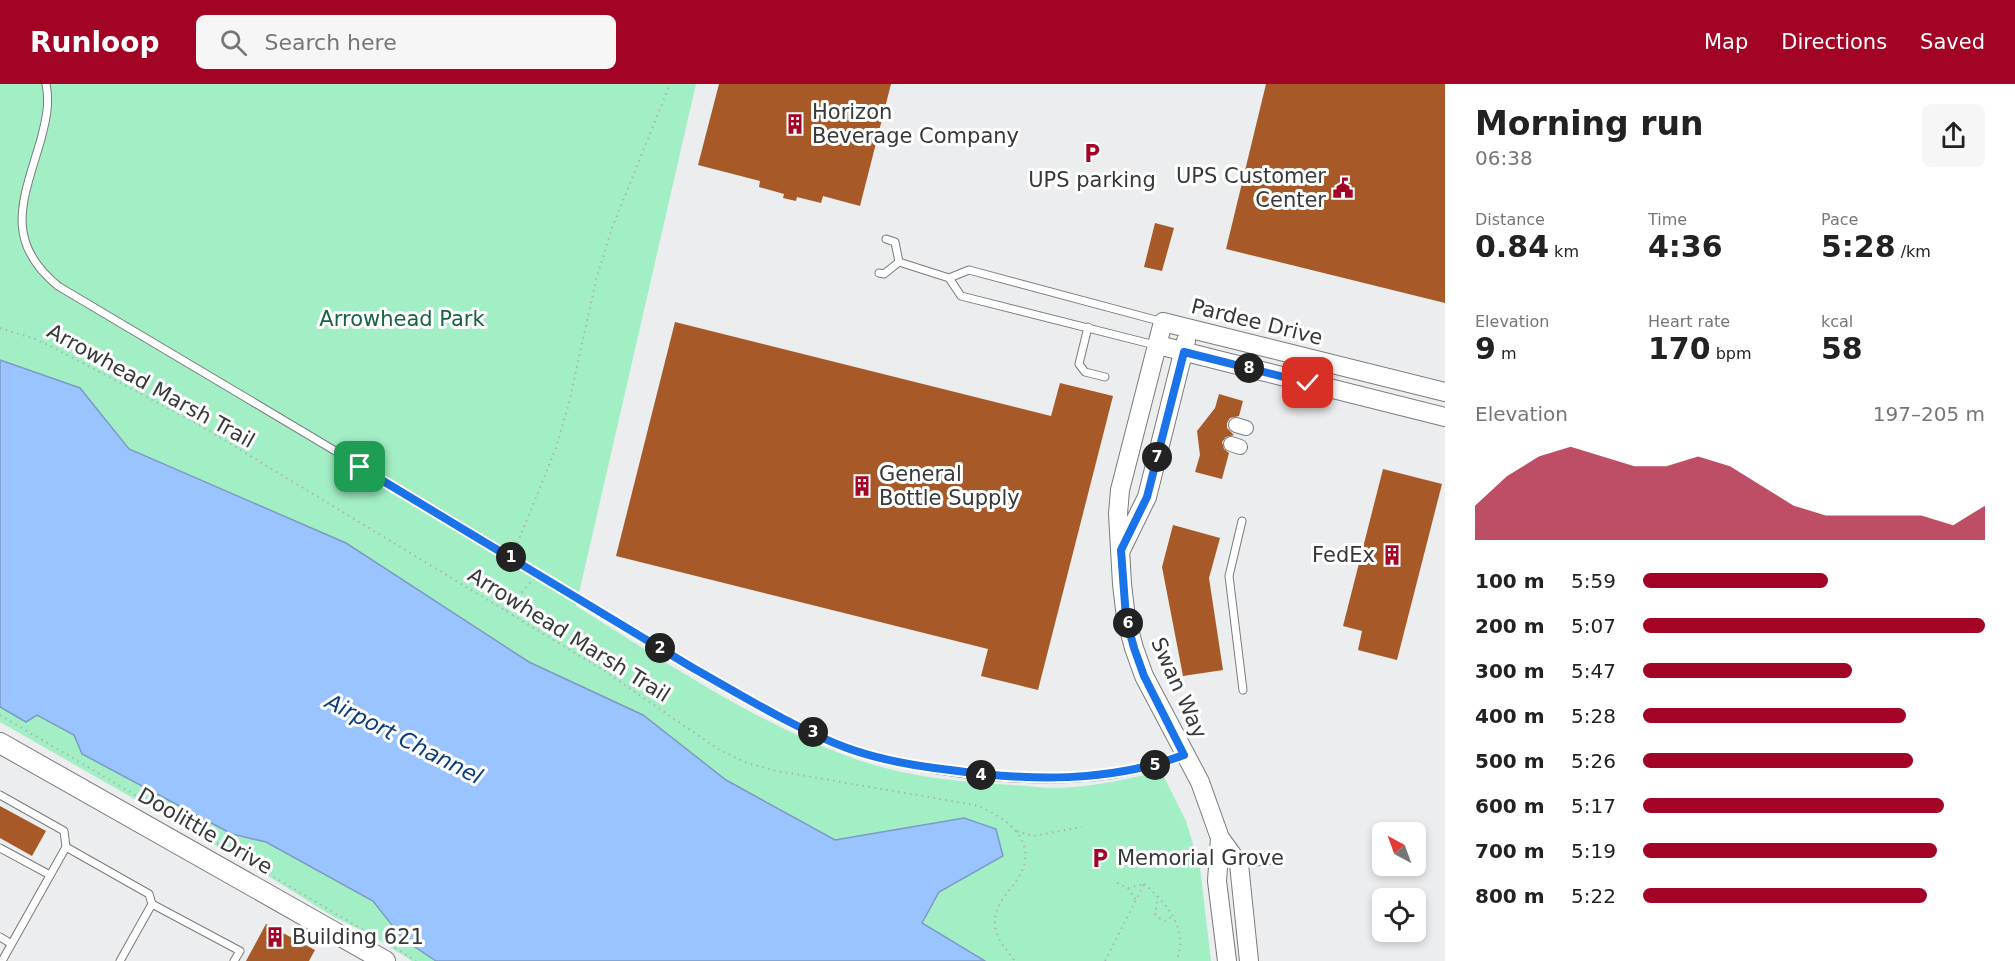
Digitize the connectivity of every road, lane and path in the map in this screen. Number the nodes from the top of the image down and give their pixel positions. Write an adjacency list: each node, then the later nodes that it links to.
1 (46, 84): 18 (lane)
2 (670, 84): 18 (path)
3 (886, 240): 4 (lane)
4 (900, 262): 5 (lane); 6 (lane)
5 (879, 273)
6 (949, 278): 7 (lane); 8 (lane)
7 (1163, 322): 10 (main road, Pardee Drive); 11 (main road, Swan Way)
8 (1088, 327): 11 (lane); 13 (lane)
9 (0, 328): 20 (path, Arrowhead Marsh Trail)
10 (1189, 329): 12 (main road); 14 (main road, Pardee Drive)
11 (1158, 345): 12 (main road); 17 (main road, Swan Way)
12 (1184, 352): 15 (main road); 17 (main road)
13 (1105, 377)
14 (1445, 392)
15 (1445, 417)
16 (1242, 521): 21 (lane)
17 (1121, 550): 24 (main road, Swan Way)
18 (512, 557): 19 (lane)
19 (539, 573): 20 (path); 24 (lane)
20 (506, 611): 29 (path, Arrowhead Marsh Trail)
21 (1243, 690)
22 (0, 715): 46 (path)
23 (0, 743): 48 (main road, Doolittle Drive)
24 (1184, 755): 30 (main road, Swan Way)
25 (0, 795): 26 (lane)
26 (32, 813): 27 (lane); 32 (lane)
27 (28, 821)
28 (1082, 827): 29 (path)
29 (1017, 831): 53 (path)
30 (1220, 838): 36 (main road, Swan Way); 56 (main road, Swan Way)
31 (14, 845): 34 (lane)
32 (66, 847): 37 (lane); 43 (lane)
33 (0, 848): 34 (lane)
34 (10, 853): 37 (lane)
35 (1271, 860): 36 (lane)
36 (1239, 864): 57 (main road)
37 (50, 875): 47 (lane)
38 (1117, 883): 40 (path)
39 (1144, 884): 40 (path); 41 (path); 42 (path)
40 (1128, 888): 42 (path)
41 (1158, 896): 44 (path); 44 (path)
42 (1136, 900): 54 (path)
43 (152, 904): 50 (lane); 51 (lane)
44 (1172, 916): 55 (path)
45 (0, 937): 47 (lane)
46 (376, 937)
47 (10, 943): 49 (lane)
48 (385, 952): 52 (path)
49 (2, 961)
50 (120, 961)
51 (234, 961)
52 (417, 961)
53 (1015, 961)
54 (1105, 961)
55 (1176, 961)
56 (1227, 961)
57 (1249, 961)

